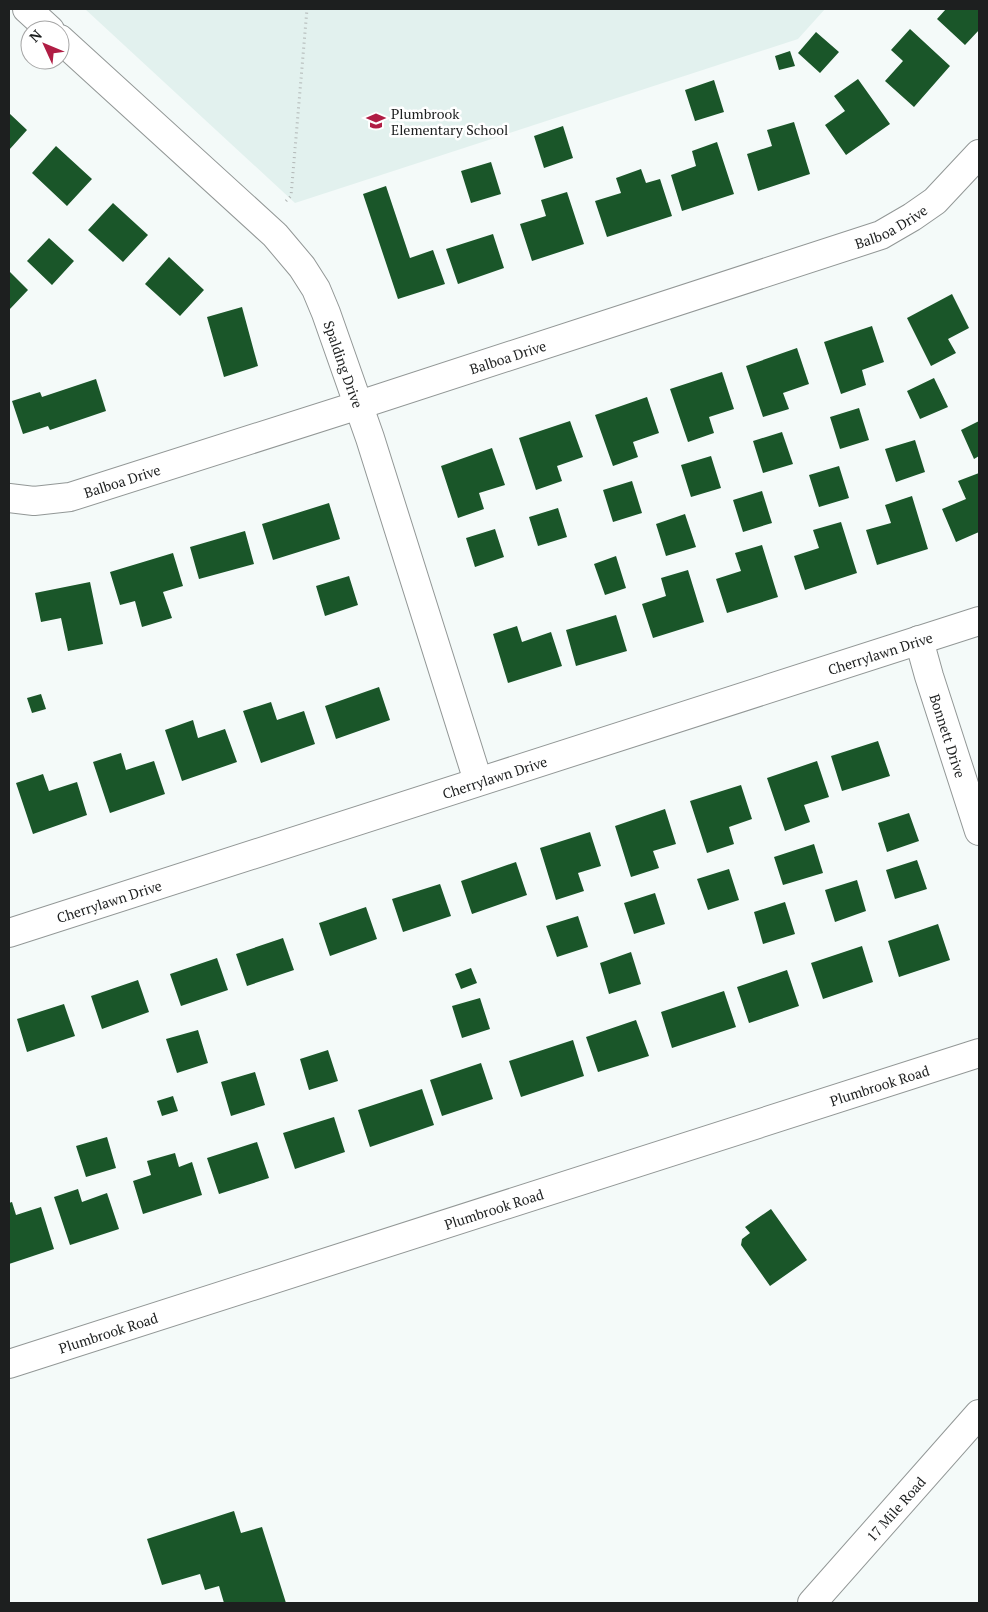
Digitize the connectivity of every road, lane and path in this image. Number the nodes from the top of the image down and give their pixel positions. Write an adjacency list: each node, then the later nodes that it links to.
1 (27, 9): 3 (street)
2 (308, 9): 6 (path)
3 (39, 20)
4 (70, 48): 7 (street, Spalding Drive)
5 (979, 154): 7 (street, Balboa Drive)
6 (286, 201)
7 (359, 405): 8 (street, Balboa Drive); 11 (street, Spalding Drive)
8 (9, 498)
9 (979, 621): 10 (street, Cherrylawn Drive)
10 (919, 640): 11 (street, Cherrylawn Drive); 12 (street, Bonnett Drive)
11 (478, 782): 13 (street, Cherrylawn Drive)
12 (979, 831)
13 (9, 933)
14 (979, 1053): 15 (street, Plumbrook Road)
15 (9, 1364)
16 (979, 1414): 17 (street, 17 Mile Road)
17 (812, 1603)

